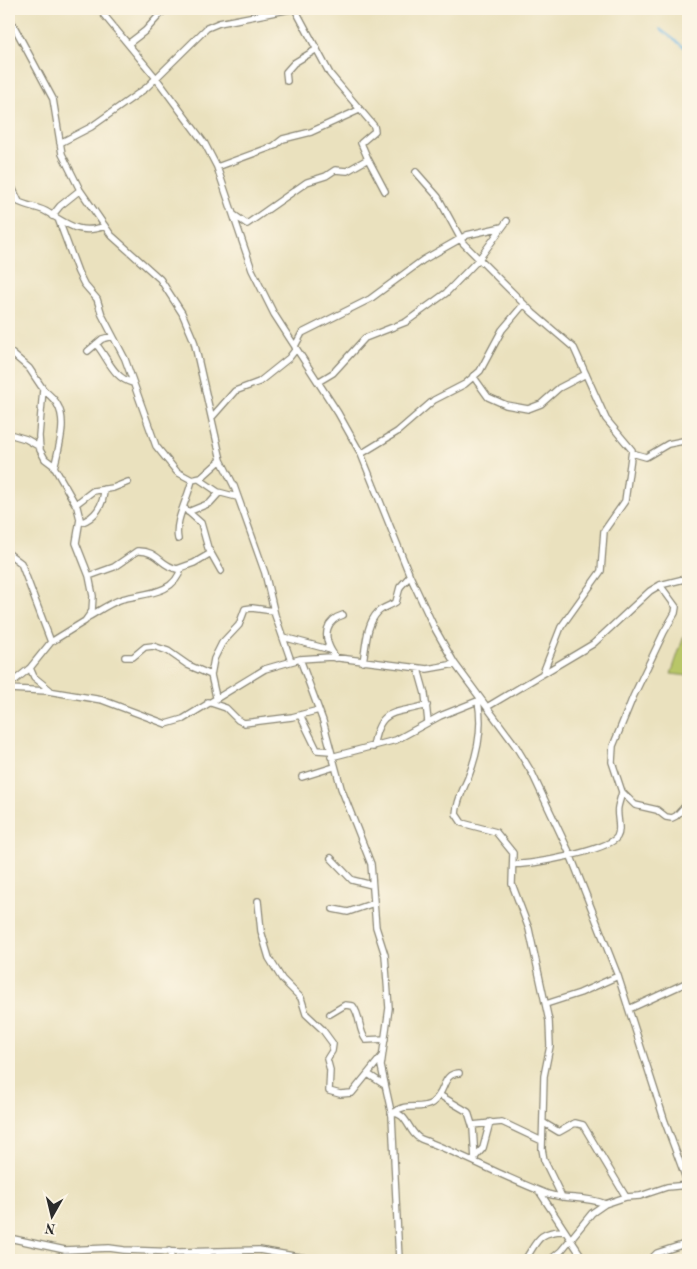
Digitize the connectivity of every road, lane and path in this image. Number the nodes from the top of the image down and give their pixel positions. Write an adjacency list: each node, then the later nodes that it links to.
1 (99, 9): 6 (street)
2 (165, 9): 6 (street)
3 (291, 9): 8 (street)
4 (295, 9): 7 (street)
5 (9, 17): 11 (street)
6 (128, 44): 8 (street)
7 (317, 49): 9 (street); 10 (street)
8 (156, 78): 11 (street); 13 (street)
9 (287, 80)
10 (358, 110): 12 (street); 13 (street)
11 (60, 143): 16 (street)
12 (368, 159): 17 (street); 18 (street)
13 (217, 167): 18 (street)
14 (416, 172): 24 (street)
15 (9, 181): 19 (street)
16 (80, 190): 19 (street); 22 (street)
17 (385, 191)
18 (232, 213): 29 (street)
19 (52, 216): 21 (street)
20 (507, 220): 23 (street)
21 (59, 221): 22 (street); 27 (street)
22 (105, 226): 37 (street)
23 (502, 227): 24 (street); 25 (street)
24 (460, 239): 25 (street); 29 (street)
25 (479, 259): 26 (street); 34 (street)
26 (524, 304): 32 (street); 33 (street)
27 (113, 336): 28 (street); 35 (street)
28 (96, 344): 31 (street); 35 (street)
29 (296, 348): 34 (street); 37 (street)
30 (9, 351): 36 (street)
31 (88, 351)
32 (586, 374): 33 (street); 41 (street)
33 (473, 376): 42 (street)
34 (318, 382): 42 (street)
35 (132, 383): 46 (street)
36 (43, 389): 40 (street); 44 (street)
37 (213, 416): 43 (street)
38 (9, 434): 40 (street)
39 (688, 440): 41 (street)
40 (40, 448): 44 (street)
41 (632, 453): 77 (street)
42 (361, 454): 60 (street)
43 (221, 460): 45 (street); 50 (street)
44 (54, 468): 51 (street)
45 (199, 479): 46 (street); 49 (street)
46 (192, 480): 52 (street)
47 (128, 482): 48 (street)
48 (104, 489): 51 (street); 53 (street)
49 (219, 493): 50 (street); 52 (street)
50 (237, 497): 63 (street)
51 (76, 504): 53 (street)
52 (186, 510): 54 (street); 55 (street)
53 (80, 523): 59 (street)
54 (178, 539)
55 (210, 553): 57 (street); 58 (street)
56 (9, 554): 67 (street)
57 (180, 568): 59 (street); 65 (street)
58 (221, 571)
59 (89, 576): 65 (street)
60 (410, 576): 73 (street); 74 (street)
61 (688, 578): 62 (street)
62 (660, 586): 77 (street); 93 (street)
63 (274, 611): 66 (street); 78 (street)
64 (343, 615): 68 (street)
65 (89, 617): 67 (street)
66 (283, 637): 68 (street); 72 (street)
67 (52, 642): 75 (street)
68 (331, 650): 70 (street)
69 (125, 657): 78 (street)
70 (336, 658): 71 (street); 73 (street)
71 (300, 659): 72 (street); 86 (street)
72 (291, 661): 81 (street)
73 (363, 662): 76 (street)
74 (455, 664): 76 (street); 82 (street)
75 (30, 668): 79 (street); 80 (street)
76 (418, 669): 84 (street)
77 (543, 673): 85 (street)
78 (211, 675): 81 (street)
79 (9, 687): 80 (street)
80 (51, 691): 83 (street)
81 (216, 697): 83 (street)
82 (480, 700): 85 (street); 88 (street); 99 (street)
83 (208, 702): 87 (street)
84 (427, 705): 88 (street); 89 (street)
85 (487, 707): 97 (street)
86 (319, 710): 87 (street); 90 (street)
87 (300, 715): 90 (street)
88 (428, 722): 89 (street)
89 (373, 747): 90 (street)
90 (331, 754): 91 (street)
91 (334, 767): 92 (street); 100 (street)
92 (302, 777)
93 (622, 792): 94 (street); 95 (street)
94 (627, 798): 95 (street); 96 (street)
95 (620, 801): 97 (street)
96 (688, 803)
97 (570, 854): 99 (street); 104 (street)
98 (331, 858): 100 (street)
99 (514, 864): 106 (street)
100 (372, 885): 102 (street)
101 (258, 902): 112 (street)
102 (374, 903): 103 (street); 109 (street)
103 (333, 909)
104 (618, 976): 106 (street); 107 (street)
105 (688, 982): 107 (street)
106 (546, 1004): 117 (street)
107 (629, 1009): 121 (street)
108 (330, 1014): 109 (street)
109 (385, 1039): 110 (street)
110 (382, 1056): 112 (street); 113 (street)
111 (460, 1073): 114 (street)
112 (368, 1074): 113 (street)
113 (383, 1084): 115 (street)
114 (440, 1096): 115 (street); 118 (street)
115 (393, 1112): 120 (street); 137 (street)
116 (490, 1122): 118 (street); 119 (street); 120 (street)
117 (544, 1123): 119 (street); 125 (street)
118 (472, 1125): 120 (street)
119 (542, 1141): 124 (street)
120 (475, 1158): 123 (street)
121 (686, 1174): 122 (street)
122 (688, 1185): 125 (street)
123 (539, 1190): 124 (street); 127 (street)
124 (562, 1197): 126 (street)
125 (626, 1197): 126 (street)
126 (605, 1204): 129 (street)
127 (564, 1231): 129 (street); 133 (street)
128 (9, 1238): 131 (street)
129 (570, 1241): 138 (street); 139 (street)
130 (688, 1243): 140 (street)
131 (169, 1251): 132 (street); 134 (street)
132 (212, 1251): 135 (street); 136 (street)
133 (528, 1259)
134 (172, 1260)
135 (194, 1260)
136 (317, 1260)
137 (399, 1260)
138 (550, 1260)
139 (584, 1260)
140 (650, 1260)

